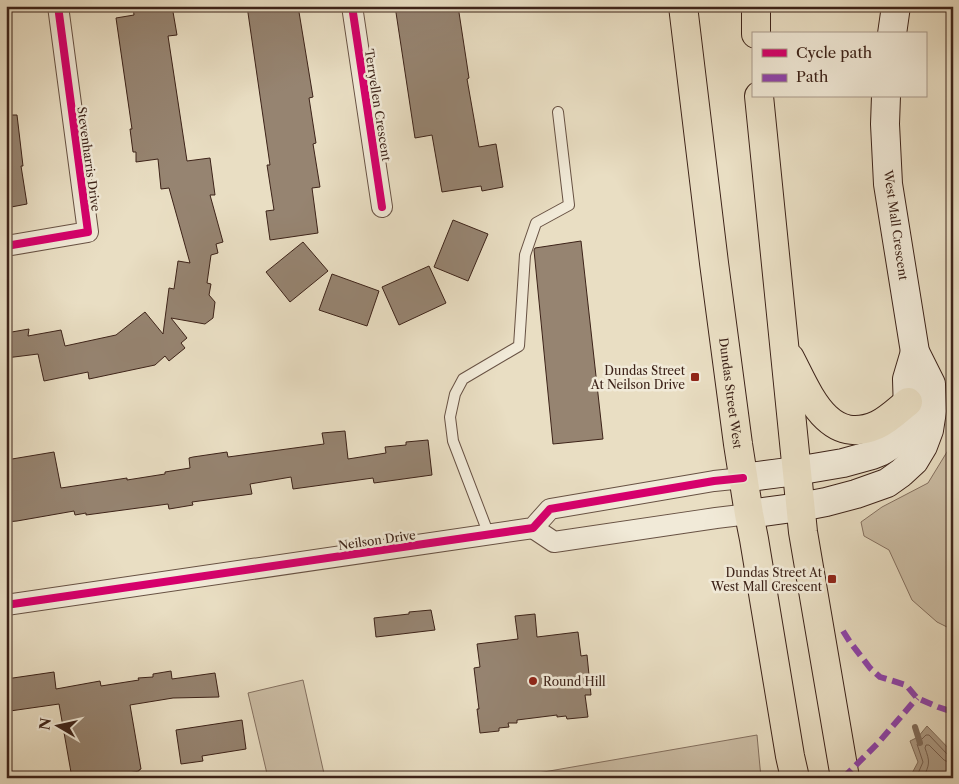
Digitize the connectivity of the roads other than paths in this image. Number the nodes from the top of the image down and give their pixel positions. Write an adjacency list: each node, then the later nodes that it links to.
1 (58, 6): 14 (street, Stevenharris Drive)
2 (352, 6): 13 (street, Terryellen Crescent)
3 (683, 6): 19 (main road, Dundas Street West)
4 (748, 6): 9 (main road)
5 (756, 6): 7 (main road)
6 (896, 6): 8 (main road)
7 (756, 32)
8 (892, 32)
9 (752, 34)
10 (759, 98): 15 (main road)
11 (886, 98): 16 (main road, West Mall Crescent)
12 (558, 112): 23 (lane)
13 (382, 207)
14 (6, 246)
15 (784, 348): 17 (main road); 18 (main road)
16 (915, 352): 17 (main road, West Mall Crescent); 20 (main road, West Mall Crescent)
17 (908, 402): 18 (main road, West Mall Crescent)
18 (796, 471): 19 (main road); 20 (main road)
19 (742, 478): 21 (main road, Dundas Street West); 22 (street)
20 (800, 507): 21 (main road); 26 (main road)
21 (748, 514): 22 (street); 25 (main road, Dundas Street West)
22 (533, 528): 23 (street, Neilson Drive)
23 (489, 535): 24 (street, Neilson Drive)
24 (6, 604)
25 (792, 767)
26 (845, 778)

